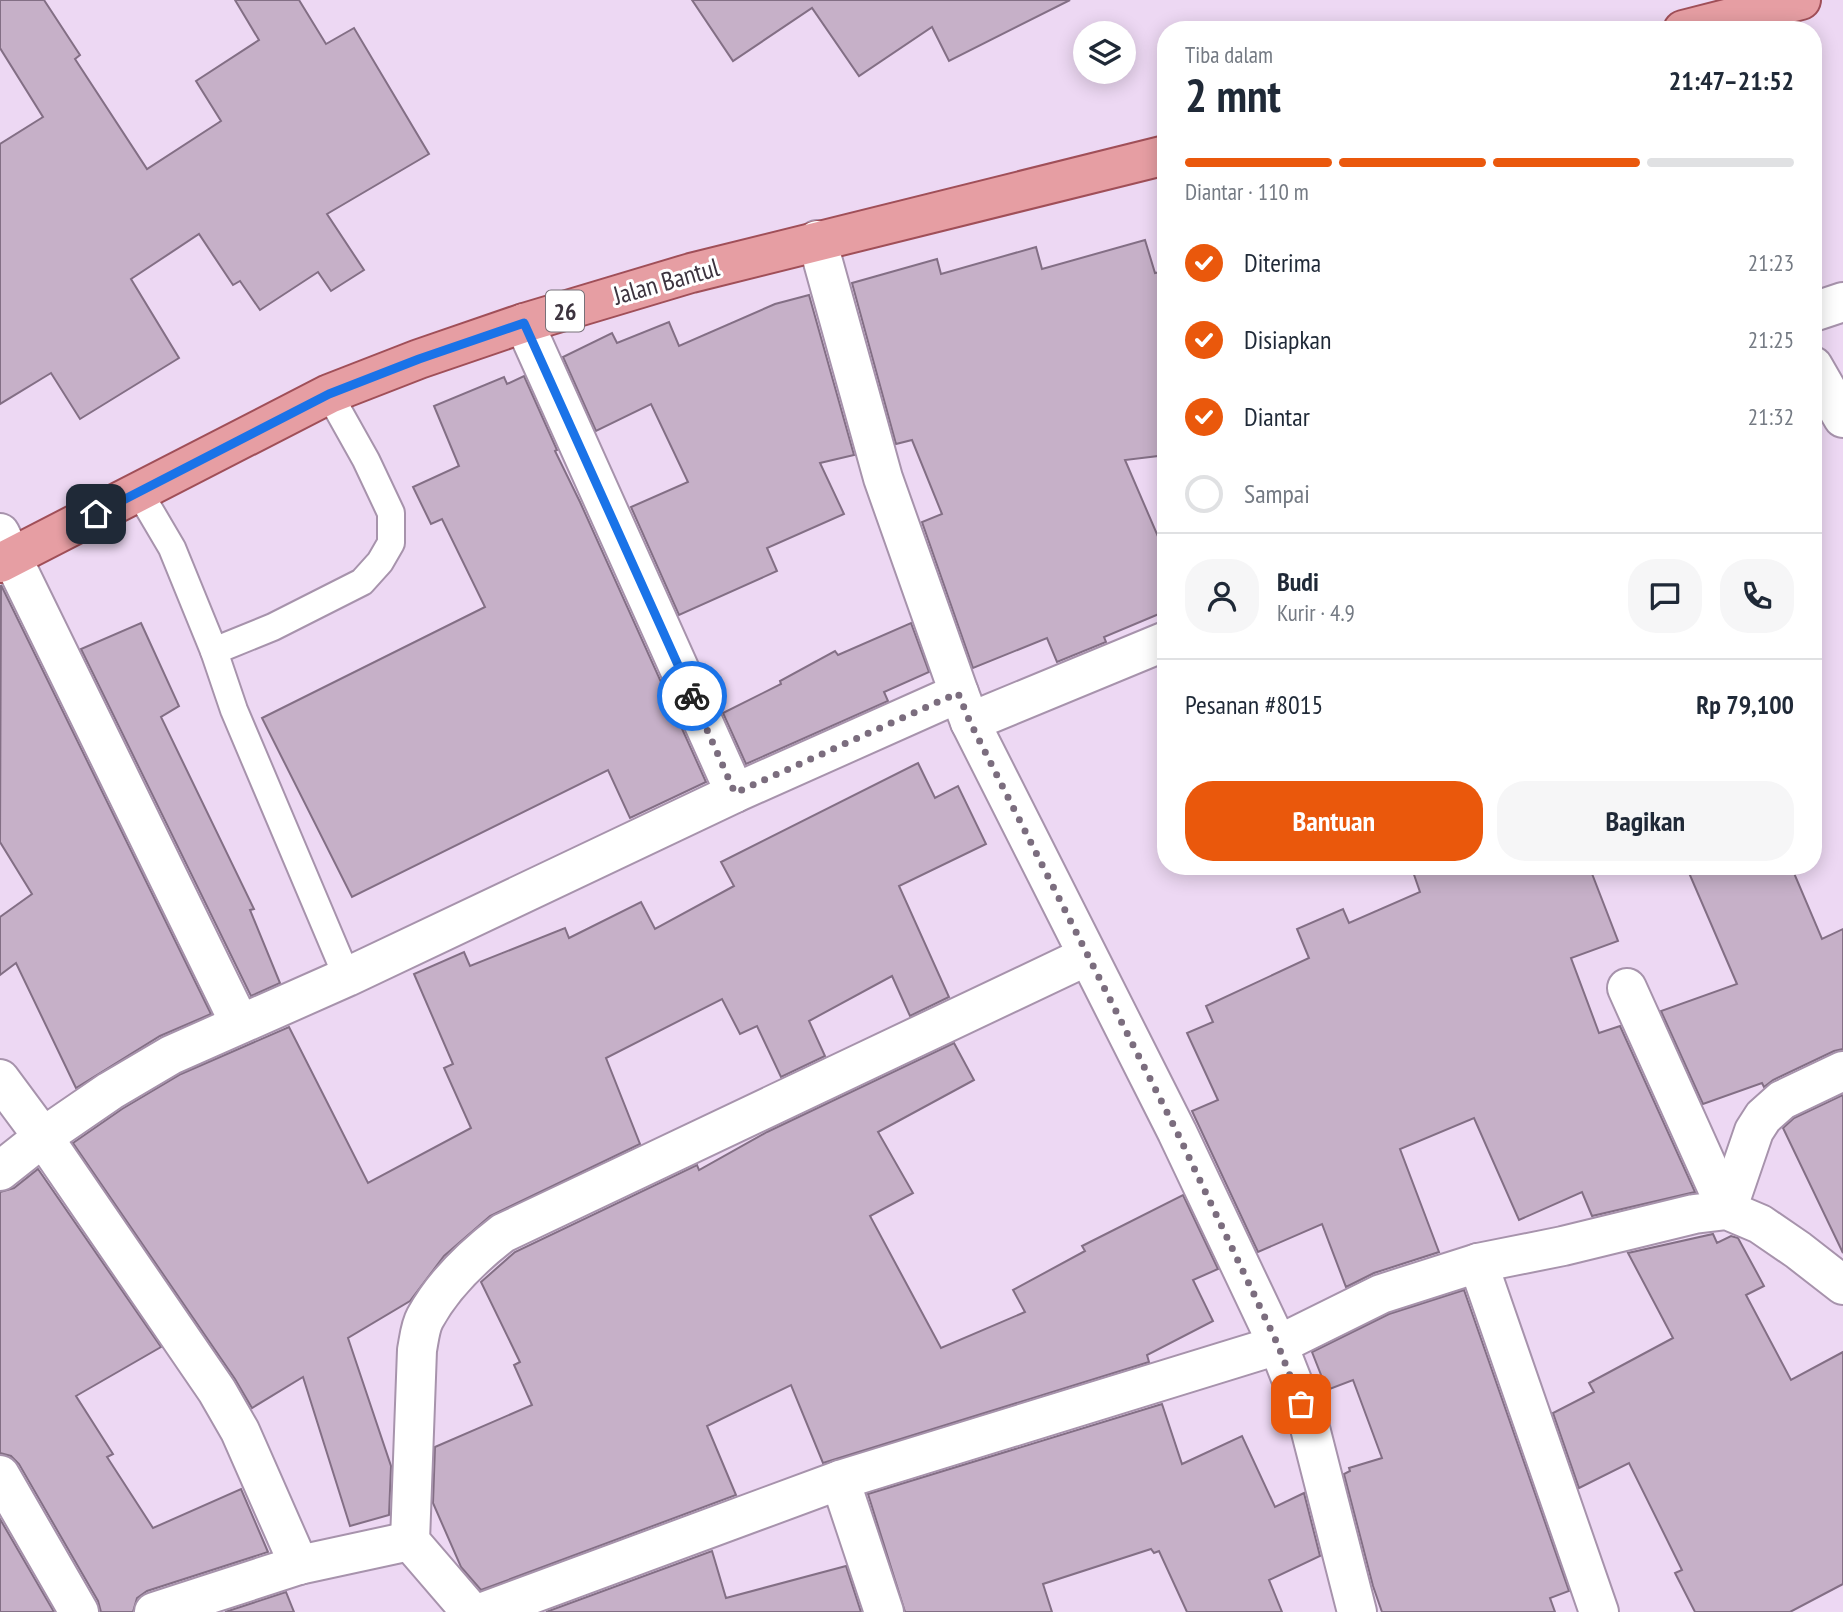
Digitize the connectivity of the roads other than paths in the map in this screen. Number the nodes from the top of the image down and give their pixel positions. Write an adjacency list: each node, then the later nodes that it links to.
1 (1779, 13): 2 (main road)
2 (1734, 21)
3 (1157, 157): 4 (main road, Jalan Bantul / 26)
4 (817, 240): 7 (main road, Jalan Bantul / 26); 15 (street)
5 (1843, 302): 6 (street)
6 (1822, 309)
7 (524, 323): 9 (main road, Jalan Bantul / 26); 16 (street)
8 (1822, 382): 10 (street)
9 (329, 394): 11 (main road, Jalan Bantul / 26); 14 (lane)
10 (1843, 418)
11 (139, 492): 12 (main road, Jalan Bantul / 26); 14 (lane)
12 (3, 551): 20 (street)
13 (1157, 644): 15 (street)
14 (214, 651): 18 (lane)
15 (964, 707): 16 (street); 17 (street)
16 (735, 793): 18 (street)
17 (1087, 956): 28 (street); 31 (street)
18 (347, 977): 20 (street)
19 (1627, 988): 25 (street)
20 (240, 1024): 23 (street)
21 (1843, 1071): 25 (street)
22 (0, 1079): 23 (street)
23 (43, 1137): 24 (street); 32 (street)
24 (0, 1171)
25 (1727, 1209): 26 (street); 27 (street)
26 (1478, 1263): 28 (street); 39 (street)
27 (1843, 1286)
28 (1278, 1345): 30 (street); 38 (street)
29 (0, 1475): 33 (street)
30 (841, 1480): 36 (street); 37 (street)
31 (410, 1541): 32 (street); 35 (street)
32 (299, 1565): 34 (street)
33 (79, 1612)
34 (153, 1612)
35 (471, 1612)
36 (483, 1612)
37 (884, 1612)
38 (1357, 1612)
39 (1599, 1612)

